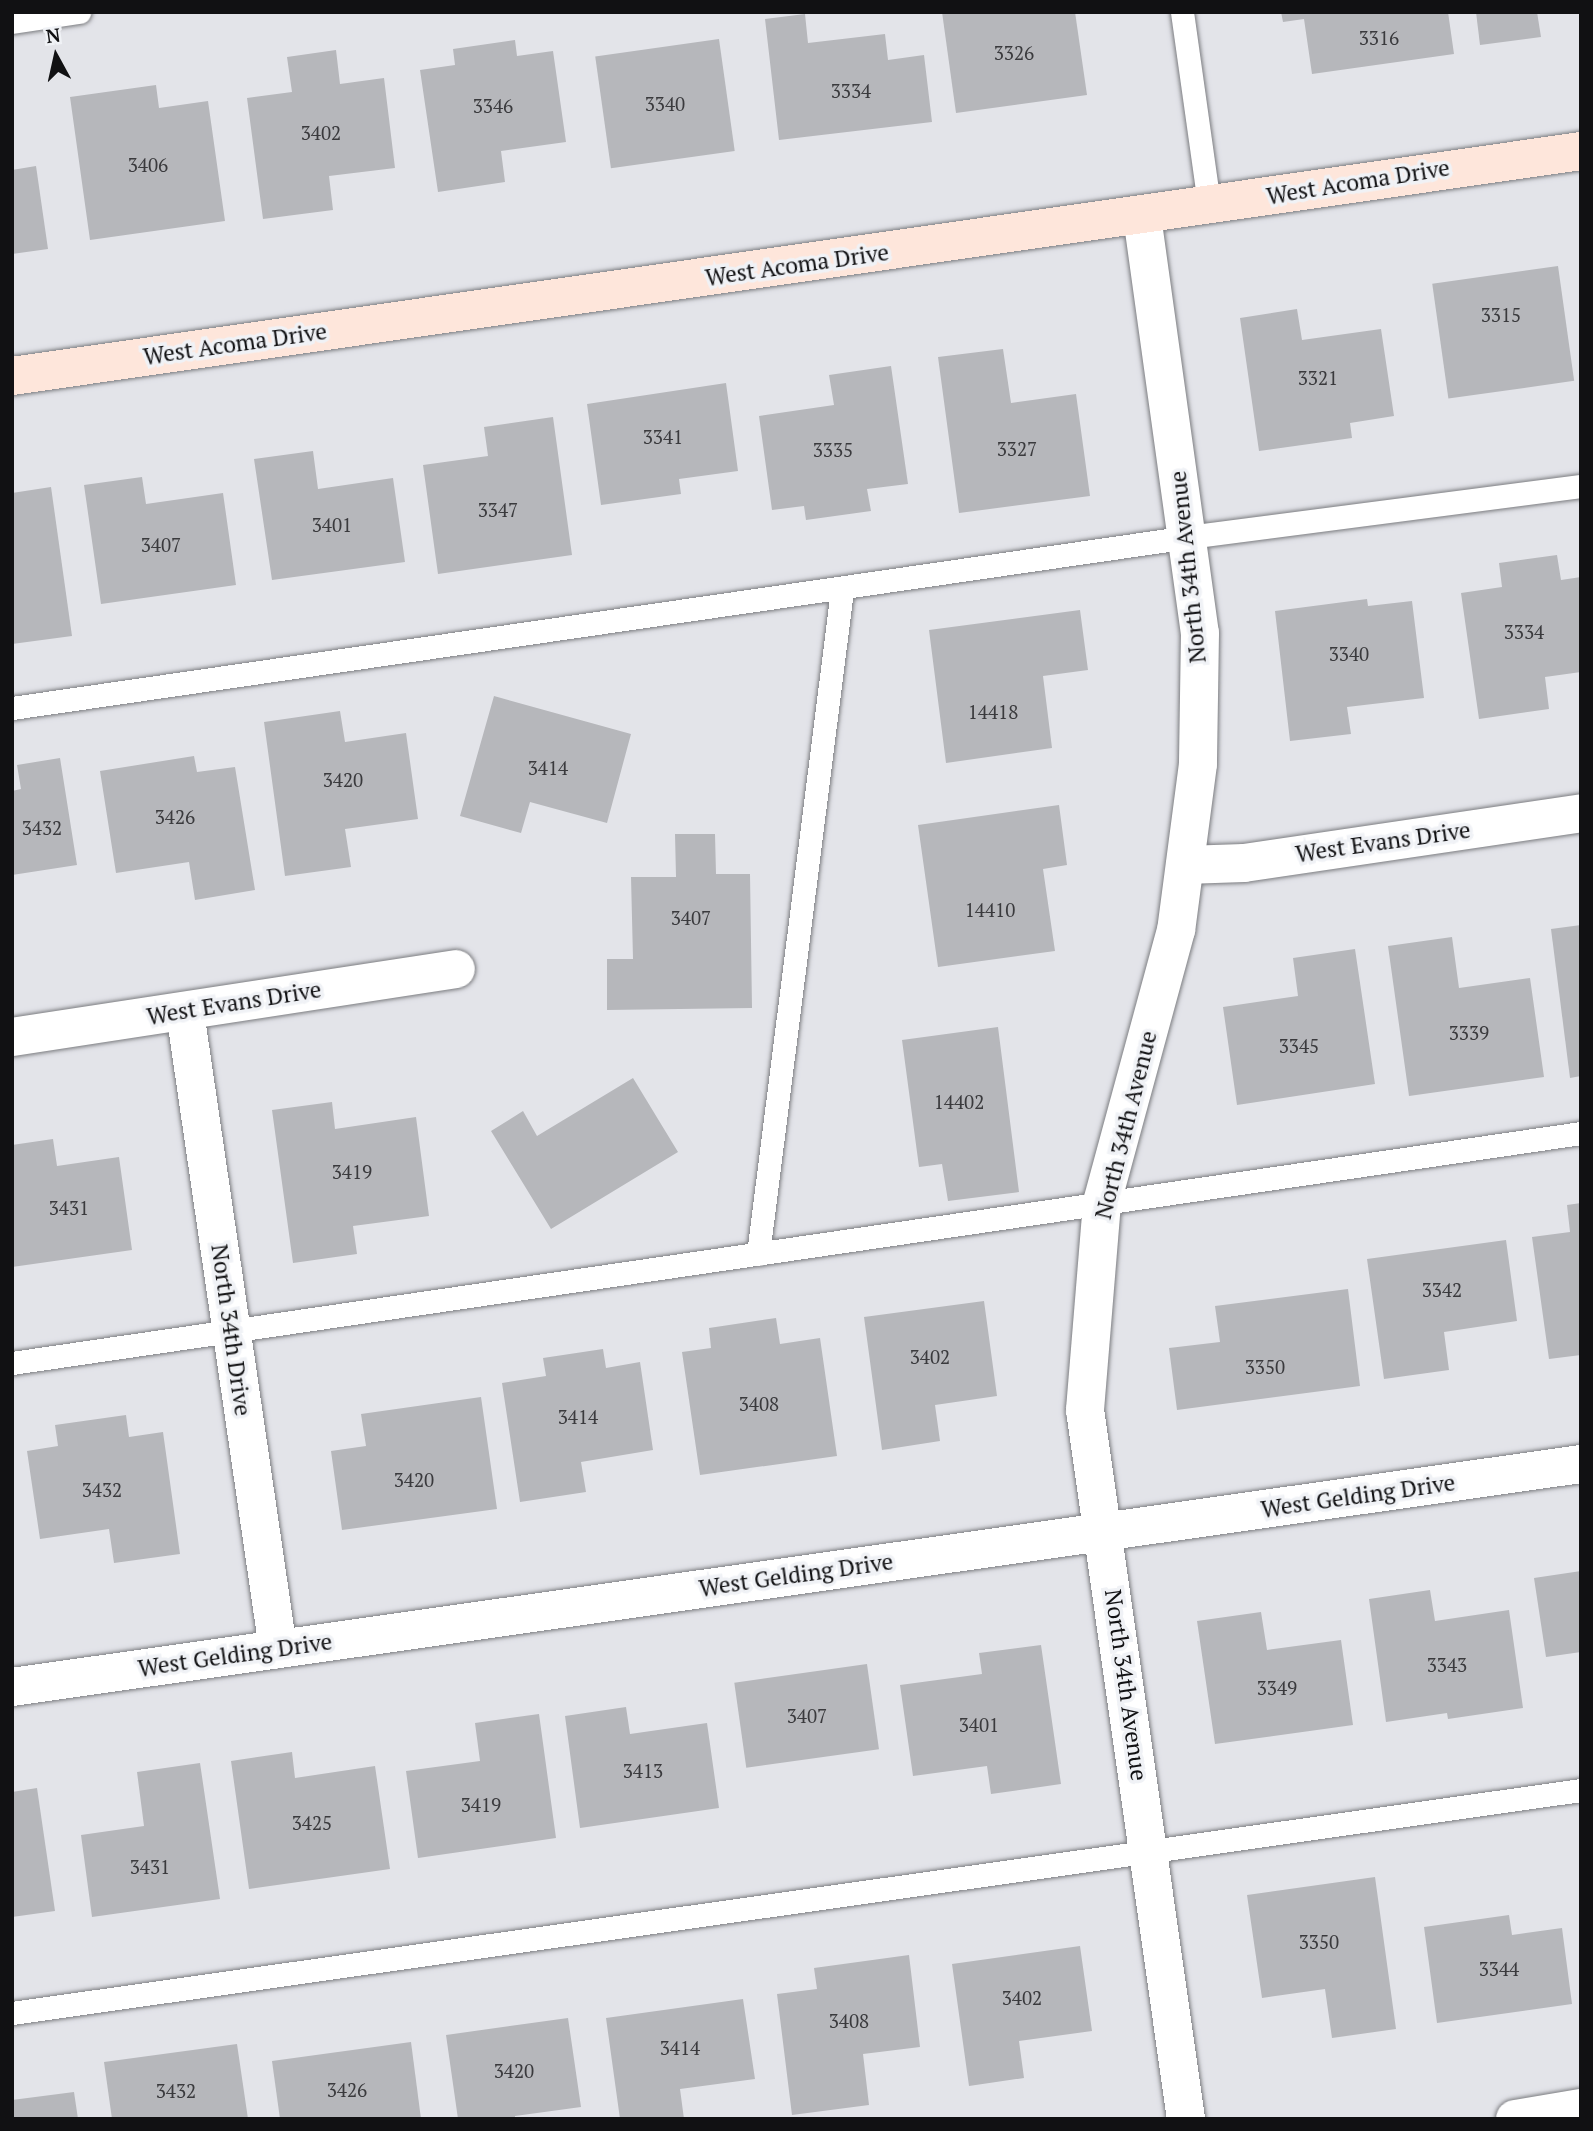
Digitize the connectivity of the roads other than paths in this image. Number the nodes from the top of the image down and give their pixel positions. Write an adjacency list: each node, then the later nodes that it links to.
1 (79, 12): 3 (lane)
2 (1182, 12): 5 (lane)
3 (12, 22)
4 (1581, 151): 5 (street, West Acoma Drive)
5 (1209, 205): 6 (street, West Acoma Drive)
6 (1142, 216): 7 (street, West Acoma Drive); 9 (street, North 34th Avenue)
7 (12, 376)
8 (1581, 486): 9 (lane)
9 (1188, 537): 10 (lane); 13 (street, North 34th Avenue)
10 (842, 590): 11 (lane); 19 (lane)
11 (12, 708)
12 (1581, 813): 13 (street, West Evans Drive)
13 (1185, 865): 18 (street, North 34th Avenue)
14 (456, 969): 15 (street, West Evans Drive)
15 (186, 1012): 16 (street, West Evans Drive); 20 (street, North 34th Drive)
16 (12, 1037)
17 (1581, 1133): 18 (lane)
18 (1102, 1203): 19 (lane); 23 (street, North 34th Avenue)
19 (758, 1254): 20 (lane)
20 (230, 1331): 21 (lane); 24 (street, North 34th Drive)
21 (12, 1363)
22 (1581, 1464): 23 (street, West Gelding Drive)
23 (1105, 1532): 24 (street, West Gelding Drive); 27 (street, North 34th Avenue)
24 (278, 1649): 25 (street, West Gelding Drive)
25 (12, 1687)
26 (1581, 1790): 27 (lane)
27 (1149, 1853): 28 (lane); 30 (street, North 34th Avenue)
28 (12, 2013)
29 (1581, 2108): 31 (street)
30 (1186, 2119)
31 (1514, 2119)

